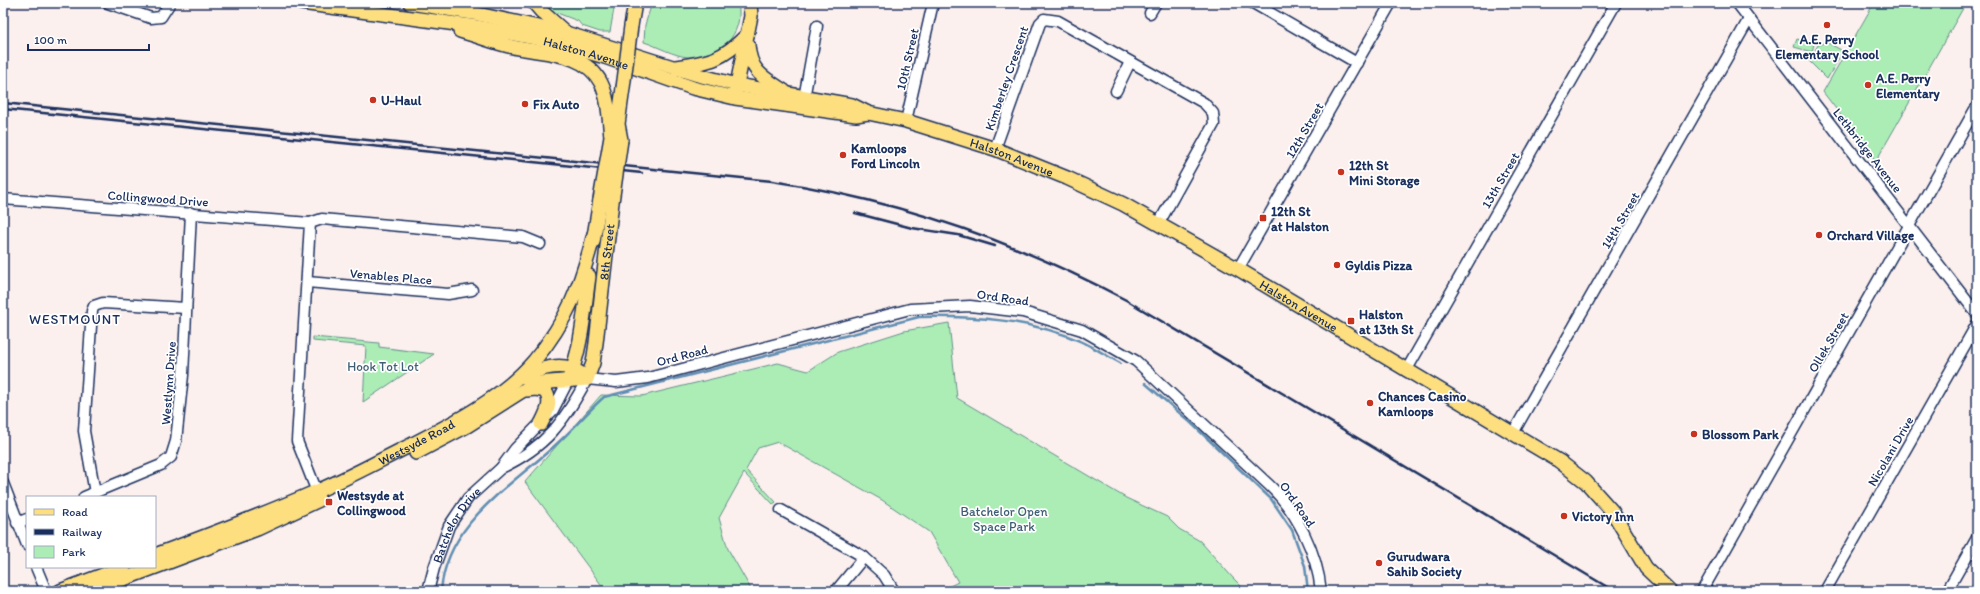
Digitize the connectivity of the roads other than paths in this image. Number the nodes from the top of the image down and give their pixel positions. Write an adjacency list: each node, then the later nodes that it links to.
1 (108, 3): 2 (street)
2 (170, 3)
3 (301, 3): 18 (main road, Halston Avenue)
4 (410, 3): 15 (main road, Halston Avenue)
5 (450, 3): 15 (main road)
6 (534, 3): 21 (main road)
7 (635, 3): 33 (main road, 8th Street, bridge)
8 (750, 3): 22 (main road)
9 (933, 3): 32 (street, 10th Street)
10 (1156, 3): 16 (street)
11 (1253, 3): 24 (street)
12 (1391, 3): 24 (street, 12th Street)
13 (1616, 3): 51 (street, 13th Street)
14 (1737, 3): 19 (street, Lethbridge Avenue)
15 (434, 6): 17 (main road, Halston Avenue)
16 (1150, 13)
17 (473, 14): 18 (main road, Halston Avenue); 21 (main road, Halston Avenue); 29 (main road, Halston Avenue)
18 (398, 16): 33 (main road)
19 (1750, 19): 41 (street, Lethbridge Avenue); 57 (street, 14th Street)
20 (817, 26): 30 (street)
21 (566, 33): 25 (main road, Halston Avenue)
22 (747, 35): 25 (main road); 26 (main road); 28 (main road)
23 (1130, 62): 27 (street); 34 (street, Kimberley Crescent); 40 (street, Kimberley Crescent)
24 (1357, 63): 44 (street, 12th Street)
25 (673, 67): 26 (main road, Halston Avenue)
26 (737, 85): 28 (main road, Halston Avenue); 29 (main road)
27 (1116, 91)
28 (788, 94): 30 (main road, Halston Avenue)
29 (734, 98): 30 (main road, Halston Avenue)
30 (804, 102): 32 (main road, Halston Avenue)
31 (1977, 106): 41 (street, Ollek Street)
32 (906, 121): 34 (main road, Halston Avenue)
33 (616, 139): 36 (main road, 8th Street, bridge)
34 (995, 149): 40 (main road, Halston Avenue)
35 (3, 199): 37 (street); 38 (street, Collingwood Drive)
36 (606, 201): 42 (main road, 8th Street); 52 (main road, 8th Street)
37 (3, 208)
38 (191, 214): 39 (street, Collingwood Drive); 47 (street, Westlynn Drive)
39 (310, 223): 43 (street, Collingwood Drive); 45 (street)
40 (1159, 223): 44 (main road, Halston Avenue)
41 (1910, 225): 48 (street, Lethbridge Avenue); 81 (street, Ollek Street)
42 (594, 234): 50 (main road, 8th Street); 55 (main road, Westsyde Road)
43 (540, 244)
44 (1238, 270): 51 (main road, Halston Avenue)
45 (307, 282): 46 (street, Venables Place); 61 (street)
46 (472, 290)
47 (186, 308): 60 (street, Westlynn Drive); 60 (street)
48 (1977, 314)
49 (1977, 324): 82 (street, Nicolani Drive)
50 (574, 368): 52 (main road); 53 (main road, Batchelor Drive); 55 (main road)
51 (1406, 371): 57 (main road, Halston Avenue)
52 (587, 379): 53 (main road, Westsyde Road); 58 (street, Batchelor Drive); 79 (street, Ord Road)
53 (568, 381): 54 (main road, Westsyde Road); 56 (street, Batchelor Drive)
54 (522, 391): 56 (main road); 61 (main road, Westsyde Road)
55 (496, 394): 61 (main road, Westsyde Road)
56 (541, 424): 58 (street, Batchelor Drive)
57 (1513, 434): 80 (main road, Halston Avenue)
58 (501, 468): 76 (street, Batchelor Drive)
59 (3, 483): 64 (street)
60 (95, 493): 62 (street, Westlynn Drive)
61 (319, 495): 67 (main road, Westsyde Road); 69 (main road, Westsyde Road)
62 (87, 496)
63 (781, 510): 68 (street)
64 (22, 521): 66 (street)
65 (1977, 538): 83 (street)
66 (26, 540)
67 (156, 555)
68 (864, 557): 77 (street); 78 (street)
69 (156, 567)
70 (36, 568): 73 (street)
71 (121, 568): 74 (main road)
72 (153, 568): 75 (main road, Westsyde Road)
73 (46, 591)
74 (60, 591)
75 (92, 591)
76 (428, 591)
77 (836, 591)
78 (894, 591)
79 (1320, 591)
80 (1670, 591)
81 (1702, 591)
82 (1825, 591)
83 (1947, 591)

